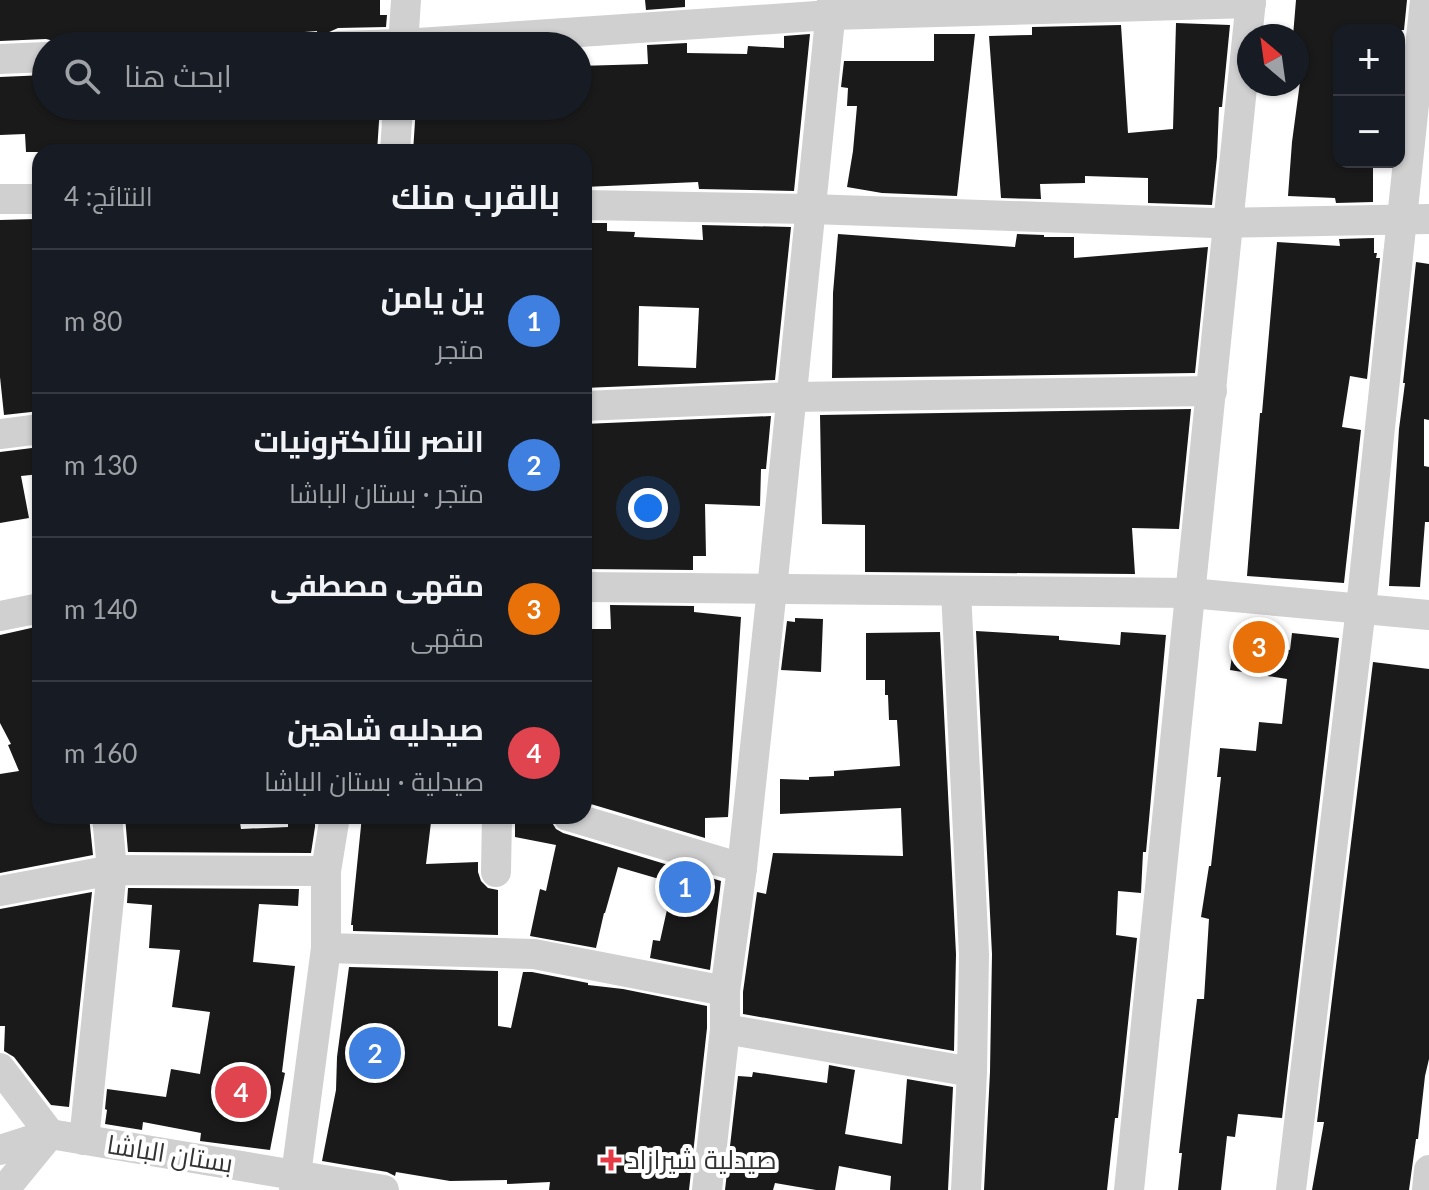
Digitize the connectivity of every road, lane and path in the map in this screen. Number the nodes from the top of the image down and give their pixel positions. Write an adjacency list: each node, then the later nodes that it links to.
1 (406, 0): 5 (street)
2 (1425, 0): 15 (street)
3 (1251, 2): 4 (street); 16 (street)
4 (832, 8): 6 (street); 14 (street)
5 (404, 32)
6 (554, 32)
7 (32, 58): 8 (street)
8 (0, 59)
9 (397, 120): 10 (street)
10 (396, 144)
11 (0, 199): 12 (street)
12 (32, 199)
13 (592, 205): 14 (street)
14 (811, 209): 16 (street); 18 (street)
15 (1416, 219): 16 (street); 26 (street)
16 (1229, 223): 17 (street)
17 (1212, 391): 18 (street); 25 (street)
18 (792, 397): 19 (street); 23 (street)
19 (592, 406)
20 (32, 430): 21 (street)
21 (0, 434)
22 (592, 587): 23 (street)
23 (772, 589): 24 (street); 34 (street)
24 (956, 591): 25 (street); 43 (street)
25 (1190, 593): 26 (street); 53 (street)
26 (1361, 608): 28 (street); 54 (street)
27 (32, 610): 29 (street)
28 (1429, 615)
29 (0, 616)
30 (592, 823): 34 (street)
31 (108, 824): 35 (street)
32 (334, 824): 36 (street)
33 (497, 824): 37 (street)
34 (742, 868): 40 (street)
35 (112, 870): 36 (street); 38 (street); 45 (street)
36 (326, 871): 39 (street)
37 (496, 872)
38 (0, 891)
39 (326, 948): 40 (street); 48 (street)
40 (725, 991): 41 (street)
41 (725, 1029): 43 (street); 51 (street)
42 (0, 1068): 44 (street)
43 (972, 1072): 52 (street)
44 (50, 1134): 45 (street, بستان الباشا); 46 (street); 49 (street)
45 (84, 1140): 48 (street, بستان الباشا)
46 (0, 1150)
47 (1429, 1170): 55 (street)
48 (295, 1183): 50 (street, بستان الباشا)
49 (4, 1190)
50 (384, 1190)
51 (707, 1190)
52 (966, 1190)
53 (1129, 1190)
54 (1291, 1190)
55 (1427, 1190)

